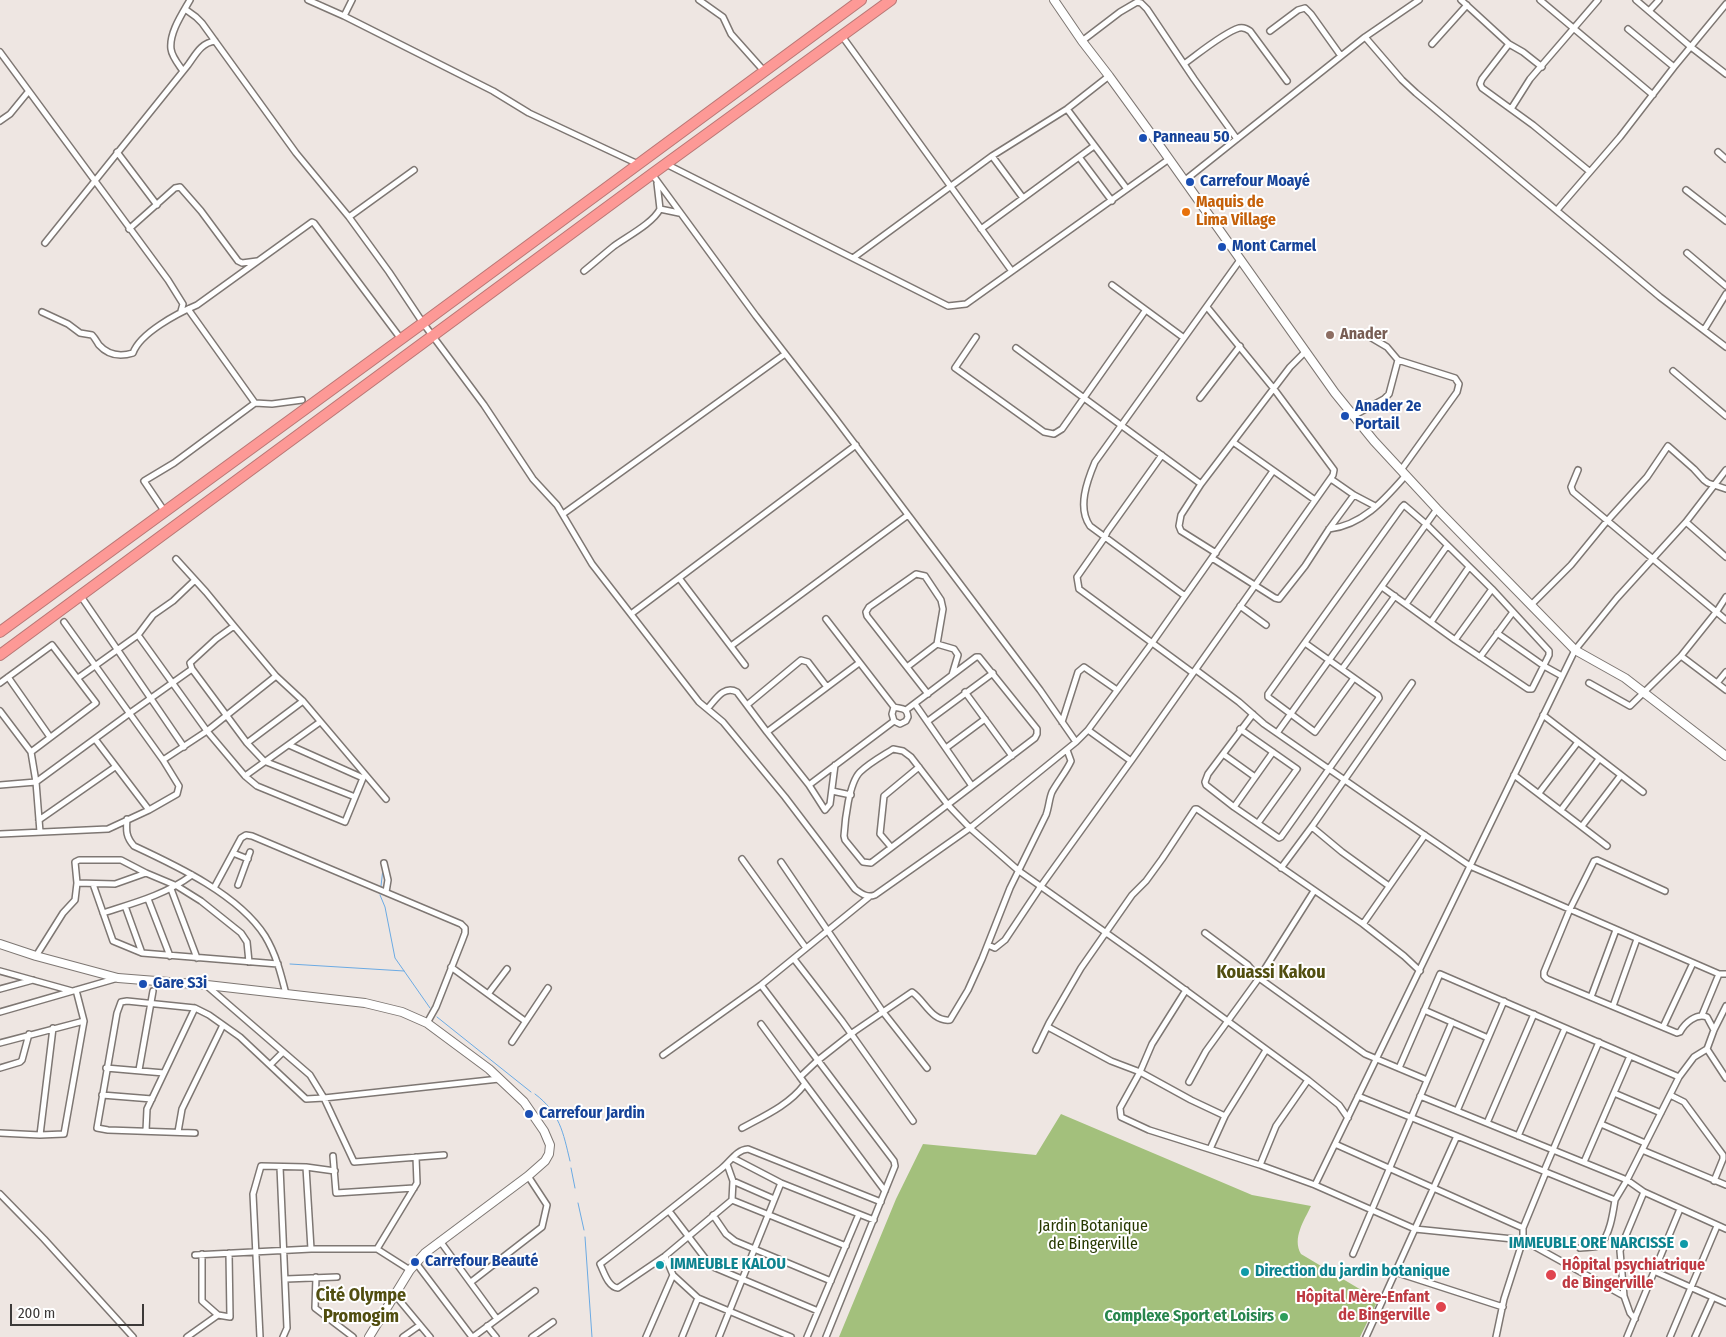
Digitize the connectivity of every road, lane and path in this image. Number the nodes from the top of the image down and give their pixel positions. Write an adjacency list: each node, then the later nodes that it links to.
1 (190, 0): 16 (street)
2 (308, 0): 18 (street)
3 (352, 0): 18 (street)
4 (699, 0): 35 (street)
5 (862, 0): 35 (highway)
6 (891, 0): 22 (highway)
7 (1054, 0): 25 (street)
8 (1419, 0): 23 (street)
9 (1461, 0): 15 (street)
10 (1540, 0): 19 (street)
11 (1598, 0): 19 (street)
12 (1636, 0): 17 (street)
13 (1659, 0): 17 (street)
14 (1726, 4): 28 (street)
15 (1467, 6): 26 (street); 27 (street)
16 (185, 9): 24 (street); 34 (street)
17 (1650, 11): 28 (street)
18 (344, 16): 52 (street)
19 (1574, 28): 32 (street); 40 (street)
20 (1628, 29): 33 (street)
21 (1270, 31): 30 (street)
22 (842, 36): 53 (highway); 59 (street)
23 (1365, 37): 30 (street); 66 (street)
24 (215, 41): 34 (street); 68 (street)
25 (1082, 41): 31 (street); 37 (street)
26 (1432, 44)
27 (1509, 44): 32 (street); 42 (street)
28 (1691, 47): 33 (street); 36 (street)
29 (0, 52): 39 (street)
30 (1341, 56): 44 (street)
31 (1184, 64): 38 (street); 44 (street)
32 (1542, 67): 42 (street)
33 (1674, 67): 40 (street)
34 (183, 71): 46 (street)
35 (764, 71): 52 (highway)
36 (1726, 74)
37 (1109, 76): 41 (street); 50 (street)
38 (1287, 81)
39 (28, 92): 43 (street); 57 (street)
40 (1652, 95): 55 (street)
41 (1067, 109): 45 (street); 48 (street)
42 (1511, 109): 55 (street)
43 (0, 121)
44 (1237, 139): 58 (street)
45 (1094, 146): 49 (street); 60 (street)
46 (117, 152): 57 (street); 64 (street)
47 (1718, 152): 51 (street)
48 (992, 156): 59 (street); 62 (street)
49 (1079, 157): 62 (street); 63 (street)
50 (1169, 159): 58 (street); 60 (street)
51 (1726, 159)
52 (638, 164): 87 (highway)
53 (666, 164): 56 (highway); 74 (street)
54 (414, 170): 68 (street)
55 (1589, 171): 66 (street)
56 (654, 178): 65 (street); 67 (street); 90 (highway)
57 (95, 179): 70 (street); 72 (street)
58 (1184, 181): 75 (street)
59 (951, 186): 71 (street); 74 (street)
60 (1128, 189): 63 (street)
61 (1686, 190): 69 (street)
62 (1023, 198): 71 (street)
63 (1112, 201): 77 (street)
64 (156, 205): 70 (street); 76 (street)
65 (660, 208): 67 (street); 78 (street)
66 (1557, 210): 88 (street)
67 (679, 213): 98 (street)
68 (349, 217): 87 (street)
69 (1726, 221)
70 (129, 229): 86 (street)
71 (982, 229): 77 (street)
72 (45, 243)
73 (1687, 253): 80 (street)
74 (853, 258): 77 (street)
75 (1240, 260): 82 (street); 97 (street)
76 (257, 261): 83 (street); 93 (street)
77 (1011, 270)
78 (584, 271)
79 (1112, 285): 84 (street)
80 (1726, 286)
81 (1726, 294): 88 (street)
82 (1207, 306): 92 (street); 94 (street)
83 (188, 309): 86 (street); 105 (street)
84 (1145, 310): 92 (street); 102 (street)
85 (42, 312): 86 (street)
86 (181, 312)
87 (423, 323): 90 (street); 93 (highway)
88 (1704, 330): 95 (street)
89 (1365, 334): 99 (street)
90 (433, 335): 125 (street); 144 (highway)
91 (976, 337): 102 (street)
92 (1184, 338): 108 (street)
93 (402, 339): 124 (highway)
94 (1240, 346): 101 (street); 103 (street)
95 (1726, 347)
96 (1016, 348): 102 (street)
97 (1306, 351): 101 (street); 106 (street)
98 (785, 354): 110 (street); 125 (street)
99 (1398, 360): 106 (street); 115 (street)
100 (1672, 371): 107 (street)
101 (1274, 389): 109 (street); 116 (street)
102 (1084, 398): 108 (street)
103 (1200, 398)
104 (302, 400): 105 (street)
105 (256, 403): 124 (street)
106 (1353, 416): 115 (street)
107 (1726, 416)
108 (1122, 425): 111 (street); 131 (street)
109 (1233, 442): 114 (street); 117 (street)
110 (856, 445): 126 (street); 139 (street)
111 (1162, 455): 117 (street); 131 (street)
112 (1578, 470): 127 (street)
113 (1726, 470): 118 (street)
114 (1273, 471): 121 (street); 133 (street)
115 (1403, 473): 122 (street); 123 (street)
116 (1332, 479): 120 (street); 121 (street)
117 (1201, 484): 133 (street)
118 (1714, 484): 119 (street); 127 (street); 128 (street)
119 (1726, 489)
120 (1354, 495): 122 (street); 130 (street)
121 (1315, 500): 141 (street)
122 (1375, 506): 130 (street)
123 (1437, 509): 129 (street); 149 (street)
124 (165, 512): 160 (highway)
125 (563, 514): 153 (street)
126 (908, 515): 167 (street); 218 (street)
127 (1607, 521): 137 (street); 149 (street)
128 (1686, 522): 134 (street); 137 (street)
129 (1426, 524): 132 (street); 142 (street); 165 (street)
130 (1329, 529): 141 (street)
131 (1105, 537): 145 (street); 164 (street)
132 (1447, 546): 138 (street); 148 (street)
133 (1216, 553): 135 (street)
134 (1726, 557)
135 (1212, 558): 141 (street); 145 (street)
136 (176, 559): 140 (street)
137 (1652, 560): 151 (street); 169 (street)
138 (1469, 567): 143 (street); 157 (street)
139 (679, 578): 153 (street); 167 (street)
140 (195, 580): 159 (street); 162 (street)
141 (1255, 586): 150 (street)
142 (1382, 587): 146 (street); 173 (street)
143 (1492, 589): 152 (street); 163 (street)
144 (80, 596): 168 (street); 170 (highway)
145 (1185, 596): 164 (street)
146 (1395, 596): 148 (street); 180 (street)
147 (1726, 597): 151 (street)
148 (1406, 604): 157 (street)
149 (1531, 605): 169 (street)
150 (1240, 606): 158 (street); 181 (street)
151 (1717, 611): 155 (street); 171 (street)
152 (1513, 612): 161 (street); 177 (street)
153 (631, 614): 206 (street)
154 (826, 619): 174 (street)
155 (1726, 620)
156 (64, 622): 176 (street)
157 (1430, 622): 163 (street)
158 (1266, 625)
159 (234, 626): 179 (street); 184 (street)
160 (0, 632)
161 (1497, 633): 172 (street); 177 (street)
162 (138, 635): 168 (street); 191 (street)
163 (1455, 640): 172 (street)
164 (1152, 643): 181 (street); 196 (street)
165 (1306, 643): 173 (street); 212 (street)
166 (938, 644): 178 (street); 178 (street); 185 (street)
167 (731, 646): 175 (street)
168 (118, 650): 176 (street); 201 (street)
169 (1575, 650): 186 (street); 199 (street)
170 (0, 655)
171 (1681, 656): 194 (street); 199 (street)
172 (1480, 657): 177 (street)
173 (1330, 661): 180 (street); 212 (street)
174 (859, 663): 195 (street); 205 (street)
175 (746, 665)
176 (96, 666): 188 (street); 209 (street)
177 (1544, 666): 186 (street)
178 (907, 667): 200 (street)
179 (192, 669): 191 (street); 211 (street)
180 (1342, 670): 189 (street)
181 (1194, 671): 210 (street); 241 (street)
182 (1726, 672): 194 (street)
183 (993, 673): 185 (street); 198 (street); 237 (street)
184 (276, 676): 202 (street); 211 (street)
185 (952, 676): 200 (street)
186 (1562, 676): 213 (street)
187 (8, 677): 188 (street); 190 (street); 224 (street)
188 (78, 678): 224 (street)
189 (1354, 678): 212 (street); 245 (street)
190 (0, 683)
191 (173, 683): 201 (street); 221 (street)
192 (1412, 683): 250 (street)
193 (1589, 683): 199 (street)
194 (1717, 683): 197 (street)
195 (827, 687): 204 (street); 222 (street)
196 (1117, 690): 218 (street); 220 (street)
197 (1726, 690)
198 (966, 692): 214 (street); 216 (street)
199 (1644, 692): 236 (street)
200 (928, 694): 203 (street)
201 (151, 698): 209 (street); 230 (street)
202 (303, 702): 217 (street); 228 (street)
203 (915, 704): 207 (street); 216 (street)
204 (747, 705): 206 (street); 222 (street)
205 (894, 707): 207 (street); 215 (street)
206 (708, 708): 298 (street)
207 (906, 710): 215 (street)
208 (0, 711): 233 (street)
209 (130, 713): 225 (street); 239 (street)
210 (1253, 714): 219 (street); 223 (street)
211 (227, 715): 221 (street); 228 (street)
212 (1290, 715): 223 (street)
213 (1543, 715): 227 (street); 246 (street)
214 (985, 719): 231 (street); 237 (street)
215 (894, 721): 242 (street)
216 (928, 721): 231 (street)
217 (320, 722): 229 (street); 260 (street)
218 (1062, 722): 226 (street)
219 (1240, 729): 234 (street); 235 (street)
220 (1088, 730): 226 (street); 241 (street)
221 (207, 731): 230 (street); 248 (street)
222 (767, 732): 253 (street)
223 (1277, 733): 245 (street)
224 (50, 737): 233 (street)
225 (95, 738): 243 (street); 251 (street)
226 (1076, 742): 232 (street)
227 (1578, 742): 238 (street); 257 (street)
228 (247, 743): 240 (street)
229 (289, 745): 240 (street); 259 (street)
230 (184, 747): 239 (street)
231 (946, 748): 254 (street)
232 (1067, 750): 270 (street); 284 (street)
233 (31, 752): 251 (street)
234 (1273, 752): 249 (street); 267 (street)
235 (1223, 754): 249 (street); 262 (street)
236 (1726, 755)
237 (1012, 756): 254 (street)
238 (1600, 759): 247 (street); 264 (street)
239 (164, 760): 263 (street)
240 (264, 761): 248 (street); 259 (street)
241 (1131, 761): 291 (street)
242 (835, 765): 253 (street); 255 (street)
243 (116, 767): 263 (street); 266 (street)
244 (919, 767): 258 (street); 261 (street); 275 (street)
245 (1330, 769): 250 (street); 267 (street)
246 (1514, 775): 257 (street); 282 (street)
247 (1621, 775): 256 (street); 268 (street)
248 (245, 776): 259 (street)
249 (1255, 777): 262 (street)
250 (1345, 779): 269 (street); 273 (street)
251 (36, 782): 252 (street); 266 (street)
252 (0, 785)
253 (809, 785): 255 (street)
254 (972, 786): 261 (street)
255 (832, 791): 258 (street)
256 (1643, 792)
257 (1539, 793): 264 (street)
258 (851, 795): 275 (street)
259 (355, 797)
260 (386, 799)
261 (948, 805): 270 (street); 275 (street)
262 (1234, 807): 267 (street)
263 (149, 810): 265 (street)
264 (1560, 810): 268 (street)
265 (127, 819): 271 (street); 286 (street)
266 (39, 820): 271 (street)
267 (1258, 823)
268 (1582, 826): 274 (street)
269 (1312, 827): 283 (street); 292 (street)
270 (970, 828): 284 (street); 298 (street)
271 (40, 832): 272 (street)
272 (0, 834)
273 (1425, 835): 282 (street); 292 (street)
274 (1607, 846)
275 (891, 847)
276 (250, 852): 278 (street)
277 (233, 853): 278 (street); 293 (street); 297 (street)
278 (248, 859): 290 (street)
279 (742, 859): 311 (street)
280 (781, 862): 305 (street)
281 (384, 863): 297 (street)
282 (1470, 866): 301 (street); 323 (street)
283 (1280, 868): 295 (street); 306 (street)
284 (1019, 871): 291 (street); 310 (street)
285 (146, 873): 287 (street); 288 (street); 289 (street)
286 (192, 875): 289 (street); 293 (street)
287 (77, 883): 288 (street); 313 (street)
288 (93, 884): 302 (street)
289 (177, 886): 294 (street); 317 (street)
290 (238, 886)
291 (1041, 886): 306 (street); 310 (street)
292 (1389, 886): 303 (street)
293 (214, 888): 319 (street)
294 (170, 889): 299 (street); 315 (street)
295 (1314, 891): 303 (street); 327 (street)
296 (1665, 891): 301 (street)
297 (386, 892): 320 (street)
298 (869, 897): 305 (street)
299 (148, 899): 300 (street); 314 (street)
300 (125, 906): 302 (street); 312 (street)
301 (1570, 909): 304 (street); 338 (street)
302 (103, 913): 312 (street)
303 (1363, 924): 323 (street)
304 (1616, 930): 308 (street); 338 (street)
305 (828, 932): 311 (street); 346 (street)
306 (1107, 933): 333 (street); 358 (street)
307 (1205, 933): 327 (street)
308 (1637, 939): 318 (street); 341 (street)
309 (0, 944): 313 (street)
310 (988, 945): 346 (street)
311 (806, 948): 316 (street)
312 (142, 953): 314 (street)
313 (36, 956): 326 (street)
314 (170, 956): 315 (street)
315 (197, 958): 317 (street)
316 (794, 959): 330 (street); 362 (street)
317 (249, 962): 319 (street)
318 (1693, 963): 324 (street); 356 (street)
319 (278, 964): 336 (street)
320 (451, 967): 337 (street); 353 (street)
321 (507, 969): 337 (street)
322 (0, 971): 328 (street)
323 (1420, 971): 373 (street)
324 (1719, 974): 325 (street); 348 (street)
325 (1726, 974)
326 (118, 978): 329 (street); 334 (street)
327 (1259, 978): 351 (street); 373 (street)
328 (34, 980): 332 (street); 334 (street)
329 (207, 985): 336 (street); 370 (street)
330 (760, 985): 371 (street); 374 (street)
331 (548, 988): 350 (street)
332 (0, 989)
333 (1186, 990): 351 (street); 382 (street)
334 (74, 991): 345 (street); 349 (street)
335 (153, 991): 340 (street)
336 (286, 994): 353 (street)
337 (488, 994): 350 (street)
338 (1591, 997): 341 (street)
339 (1504, 1001): 344 (street); 347 (street); 363 (street)
340 (151, 1003): 343 (street); 377 (street); 380 (street)
341 (1613, 1006): 356 (street)
342 (1726, 1006): 360 (street)
343 (195, 1008): 354 (street); 381 (street)
344 (1424, 1010): 352 (street); 379 (street)
345 (0, 1012)
346 (883, 1012): 362 (street); 378 (street)
347 (1534, 1014): 359 (street); 404 (street)
348 (1702, 1015): 356 (street); 360 (street)
349 (84, 1020): 357 (street); 411 (street)
350 (526, 1021): 364 (street)
351 (1228, 1022): 369 (street); 389 (street)
352 (1452, 1022): 363 (street); 388 (street)
353 (427, 1023): 386 (street)
354 (222, 1024): 375 (street); 408 (street)
355 (761, 1024): 384 (street)
356 (1663, 1027)
357 (54, 1028): 361 (street); 411 (street)
358 (1048, 1028): 368 (street); 382 (street)
359 (1565, 1028): 365 (street); 413 (street)
360 (1714, 1030): 367 (street)
361 (29, 1034): 366 (street); 376 (street)
362 (850, 1035): 374 (street); 403 (street)
363 (1488, 1038): 398 (street)
364 (512, 1042)
365 (1599, 1042): 372 (street); 417 (street)
366 (0, 1043)
367 (1707, 1049): 383 (street); 385 (street)
368 (1036, 1050)
369 (1266, 1050): 387 (street); 400 (street)
370 (283, 1052): 375 (street); 396 (street)
371 (663, 1055)
372 (1630, 1056): 385 (street); 391 (street)
373 (1376, 1059): 379 (street); 394 (street)
374 (817, 1061): 384 (street); 440 (street)
375 (270, 1065): 396 (street)
376 (0, 1068)
377 (106, 1068): 380 (street); 392 (street)
378 (927, 1068)
379 (1399, 1068): 388 (street)
380 (139, 1070): 381 (street)
381 (164, 1072): 397 (street)
382 (1140, 1072): 400 (street); 416 (street)
383 (1725, 1074)
384 (800, 1077): 390 (street)
385 (1679, 1077): 393 (street)
386 (500, 1079): 396 (street); 431 (street)
387 (1308, 1080): 401 (street); 425 (street)
388 (1427, 1080): 395 (street)
389 (1189, 1082)
390 (804, 1085): 406 (street); 440 (street)
391 (1614, 1093): 399 (street); 405 (street)
392 (102, 1095): 397 (street); 407 (street)
393 (1670, 1095): 399 (street); 434 (street)
394 (1358, 1096): 401 (street); 402 (street)
395 (1420, 1096): 398 (street); 402 (street)
396 (324, 1098): 421 (street)
397 (152, 1099): 407 (street)
398 (1457, 1111): 404 (street)
399 (1661, 1113): 414 (street)
400 (1225, 1116): 416 (street)
401 (1348, 1118): 415 (street)
402 (1411, 1118): 412 (street); 428 (street)
403 (913, 1121)
404 (1488, 1123): 413 (street)
405 (1600, 1124): 414 (street); 423 (street)
406 (742, 1128)
407 (146, 1131): 408 (street)
408 (178, 1132): 410 (street)
409 (0, 1133): 411 (street)
410 (195, 1133)
411 (40, 1135)
412 (1457, 1136): 430 (street); 439 (street)
413 (1518, 1136): 417 (street)
414 (1645, 1143): 418 (street)
415 (1335, 1144): 428 (street); 436 (street)
416 (1210, 1149): 425 (street)
417 (1553, 1150): 423 (street); 430 (street)
418 (1642, 1150): 433 (street); 434 (street)
419 (444, 1155): 421 (street)
420 (333, 1156): 429 (street)
421 (416, 1157): 438 (street)
422 (733, 1158): 424 (street); 435 (street); 446 (street)
423 (1584, 1162): 433 (street)
424 (727, 1164): 432 (street); 448 (street)
425 (1260, 1165): 436 (street)
426 (280, 1166): 427 (street); 465 (street); 467 (street)
427 (306, 1167): 429 (street); 463 (street)
428 (1389, 1169): 439 (street); 449 (street)
429 (335, 1171): 438 (street)
430 (1545, 1172): 445 (street); 455 (street)
431 (528, 1176): 460 (street); 483 (street)
432 (732, 1180): 443 (street); 444 (street)
433 (1627, 1180): 441 (street); 445 (street)
434 (1714, 1181): 437 (street)
435 (781, 1183): 443 (street); 451 (street)
436 (1315, 1185): 449 (street)
437 (1726, 1186)
438 (414, 1188): 464 (street)
439 (1433, 1188): 455 (street); 457 (street)
440 (885, 1191): 446 (street)
441 (1644, 1192): 447 (street); 487 (street)
442 (0, 1194): 500 (street)
443 (774, 1199): 450 (street)
444 (732, 1200): 450 (street); 452 (street)
445 (1615, 1200): 462 (street)
446 (881, 1202): 453 (street)
447 (1680, 1209): 454 (street); 475 (street)
448 (669, 1211): 458 (street); 472 (street)
449 (1372, 1211): 457 (street); 471 (street)
450 (769, 1214): 461 (street); 466 (street)
451 (859, 1214): 453 (street); 461 (street)
452 (713, 1215): 458 (street); 466 (street)
453 (874, 1220): 516 (street)
454 (1717, 1226): 456 (street); 484 (street)
455 (1523, 1228): 459 (street)
456 (1726, 1229)
457 (1415, 1230): 459 (street); 476 (street)
458 (688, 1236): 472 (street); 481 (street)
459 (1523, 1240): 487 (street); 491 (street)
460 (440, 1241): 473 (street); 483 (street)
461 (846, 1246): 482 (street)
462 (1580, 1248)
463 (311, 1249): 464 (street); 465 (street)
464 (377, 1249): 474 (street)
465 (284, 1250): 467 (street); 480 (street)
466 (754, 1250): 481 (street); 482 (street)
467 (256, 1252): 470 (street); 502 (street)
468 (195, 1254): 469 (street)
469 (202, 1254): 470 (street); 494 (street)
470 (229, 1254): 494 (street)
471 (1353, 1254)
472 (665, 1256): 477 (street)
473 (416, 1263): 474 (street); 508 (street)
474 (410, 1270): 486 (street)
475 (1654, 1271): 484 (street); 496 (street)
476 (1395, 1272): 491 (street); 517 (street)
477 (672, 1275): 489 (street); 511 (street)
478 (316, 1277): 479 (street); 480 (street); 504 (street)
479 (338, 1277)
480 (286, 1279): 503 (street)
481 (742, 1279): 492 (street); 493 (street)
482 (831, 1281): 493 (street)
483 (471, 1282): 495 (street)
484 (1692, 1288): 488 (street); 520 (street)
485 (535, 1291): 495 (street)
486 (395, 1295): 498 (street); 505 (street)
487 (1624, 1296): 496 (street)
488 (1713, 1297): 490 (street); 521 (street)
489 (698, 1298): 492 (street); 512 (street)
490 (1726, 1303)
491 (1503, 1307): 518 (street)
492 (729, 1311): 513 (street); 514 (street)
493 (818, 1311): 515 (street)
494 (218, 1315): 501 (street)
495 (497, 1319): 499 (street)
496 (1635, 1319): 519 (street)
497 (553, 1322): 510 (street)
498 (420, 1325): 506 (street); 507 (street)
499 (487, 1326): 508 (street); 509 (street)
500 (133, 1337)
501 (187, 1337)
502 (260, 1337)
503 (283, 1337)
504 (353, 1337)
505 (369, 1337)
506 (403, 1337)
507 (430, 1337)
508 (472, 1337)
509 (496, 1337)
510 (532, 1337)
511 (646, 1337)
512 (682, 1337)
513 (719, 1337)
514 (791, 1337)
515 (807, 1337)
516 (826, 1337)
517 (1366, 1337)
518 (1496, 1337)
519 (1628, 1337)
520 (1670, 1337)
521 (1695, 1337)

